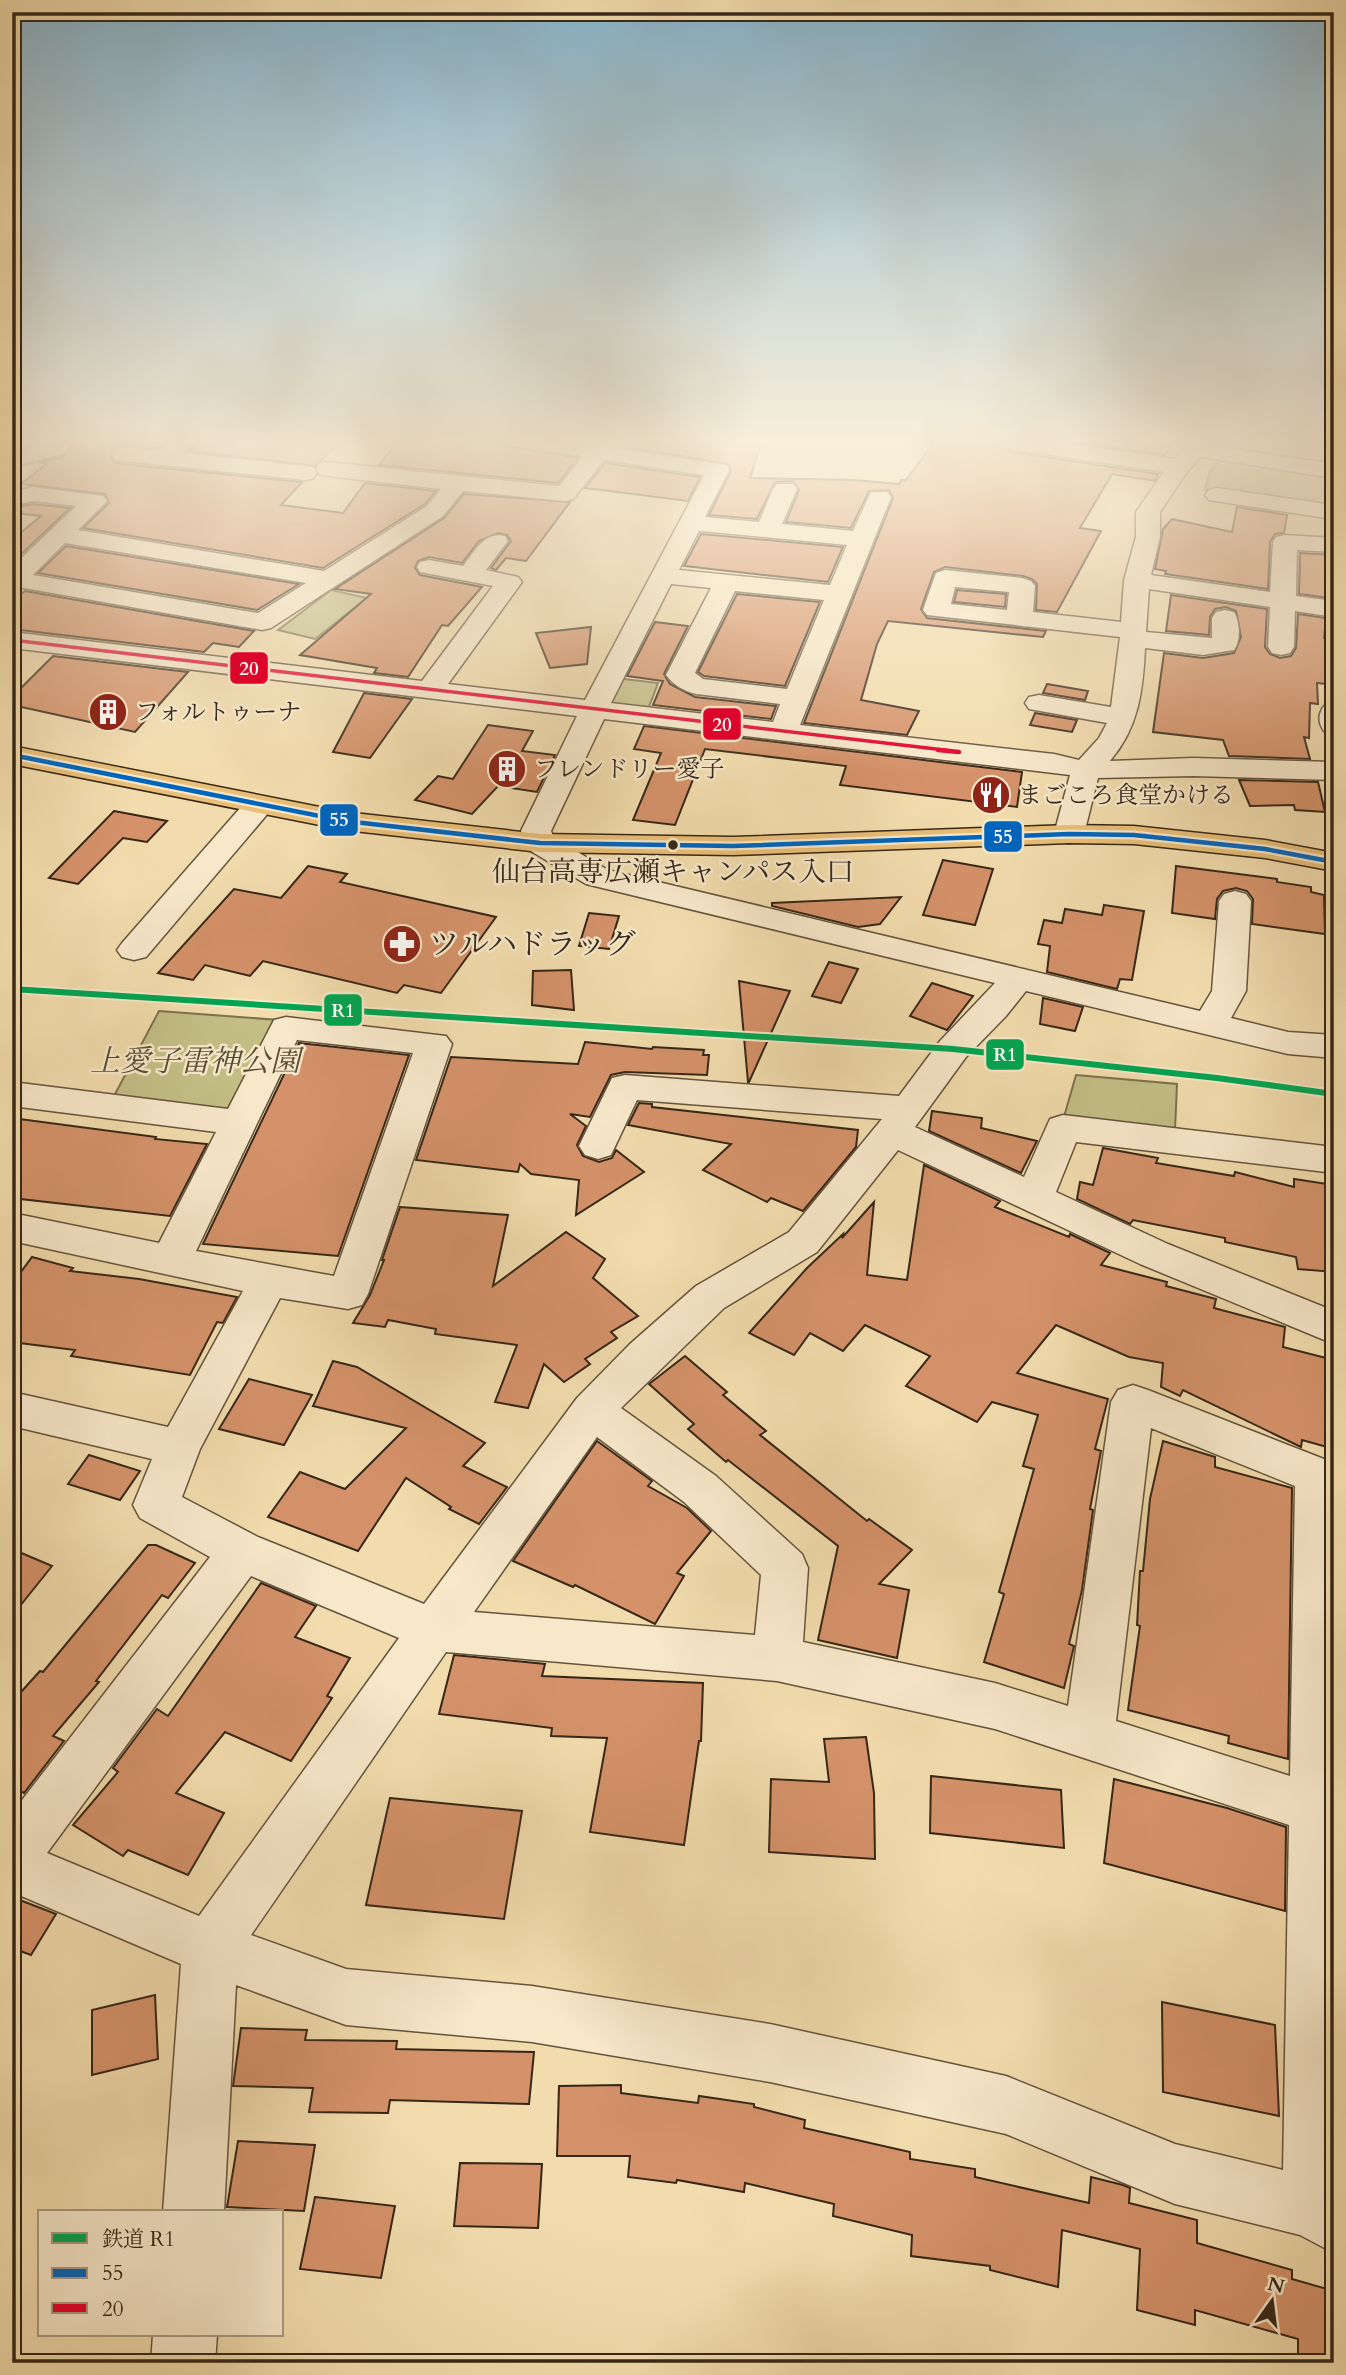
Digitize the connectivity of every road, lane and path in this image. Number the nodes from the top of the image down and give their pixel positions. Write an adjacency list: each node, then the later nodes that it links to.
1 (43, 553): 13 (street)
2 (169, 553): 12 (street)
3 (369, 553): 12 (street)
4 (487, 553): 10 (street)
5 (674, 553): 11 (street)
6 (855, 553): 16 (street)
7 (1144, 553): 14 (street)
8 (1284, 553): 17 (street)
9 (429, 567): 10 (street)
10 (469, 575): 24 (street)
11 (662, 576): 15 (street); 27 (street)
12 (327, 579): 13 (street)
13 (14, 580)
14 (1137, 580): 17 (street); 21 (street)
15 (726, 583): 16 (street); 25 (street)
16 (839, 594): 25 (street)
17 (1281, 601): 18 (street); 23 (street)
18 (1334, 609)
19 (1225, 618): 21 (street)
20 (1019, 620): 21 (street)
21 (1133, 635): 29 (street)
22 (12, 640): 24 (street)
23 (1282, 647)
24 (429, 691): 27 (street)
25 (797, 698): 31 (street)
26 (1040, 703): 29 (street)
27 (594, 710): 31 (street); 36 (street)
28 (1334, 712): 30 (street)
29 (1123, 718): 33 (street)
30 (1334, 725)
31 (783, 732): 33 (street)
32 (12, 755): 35 (highway)
33 (1086, 769): 34 (street); 37 (street)
34 (1334, 771)
35 (259, 805): 36 (highway); 40 (street)
36 (542, 829): 37 (highway); 41 (street)
37 (1069, 834): 38 (highway)
38 (1334, 862)
39 (1235, 901): 42 (street)
40 (134, 950)
41 (1017, 979): 42 (street); 45 (street)
42 (1209, 1025): 43 (street)
43 (1334, 1047)
44 (12, 1094): 46 (street)
45 (900, 1121): 47 (street); 49 (street); 55 (street)
46 (240, 1123): 51 (street); 52 (street)
47 (598, 1146)
48 (1334, 1160): 49 (street)
49 (1034, 1199): 53 (street)
50 (18, 1235): 51 (street)
51 (171, 1260): 52 (street)
52 (269, 1281): 56 (street)
53 (1334, 1328)
54 (12, 1409): 56 (street)
55 (592, 1410): 59 (street); 60 (street)
56 (179, 1447): 58 (street)
57 (1326, 1480): 61 (street); 62 (street)
58 (242, 1551): 59 (street); 63 (street)
59 (434, 1630): 60 (street); 65 (street)
60 (777, 1659): 61 (street)
61 (1089, 1735): 62 (street)
62 (1324, 1812): 67 (street)
63 (12, 1856)
64 (12, 1864): 65 (street)
65 (210, 1948): 66 (street); 67 (street)
66 (193, 2210)
67 (1323, 2215)
68 (185, 2336): 69 (street)
69 (183, 2363)

